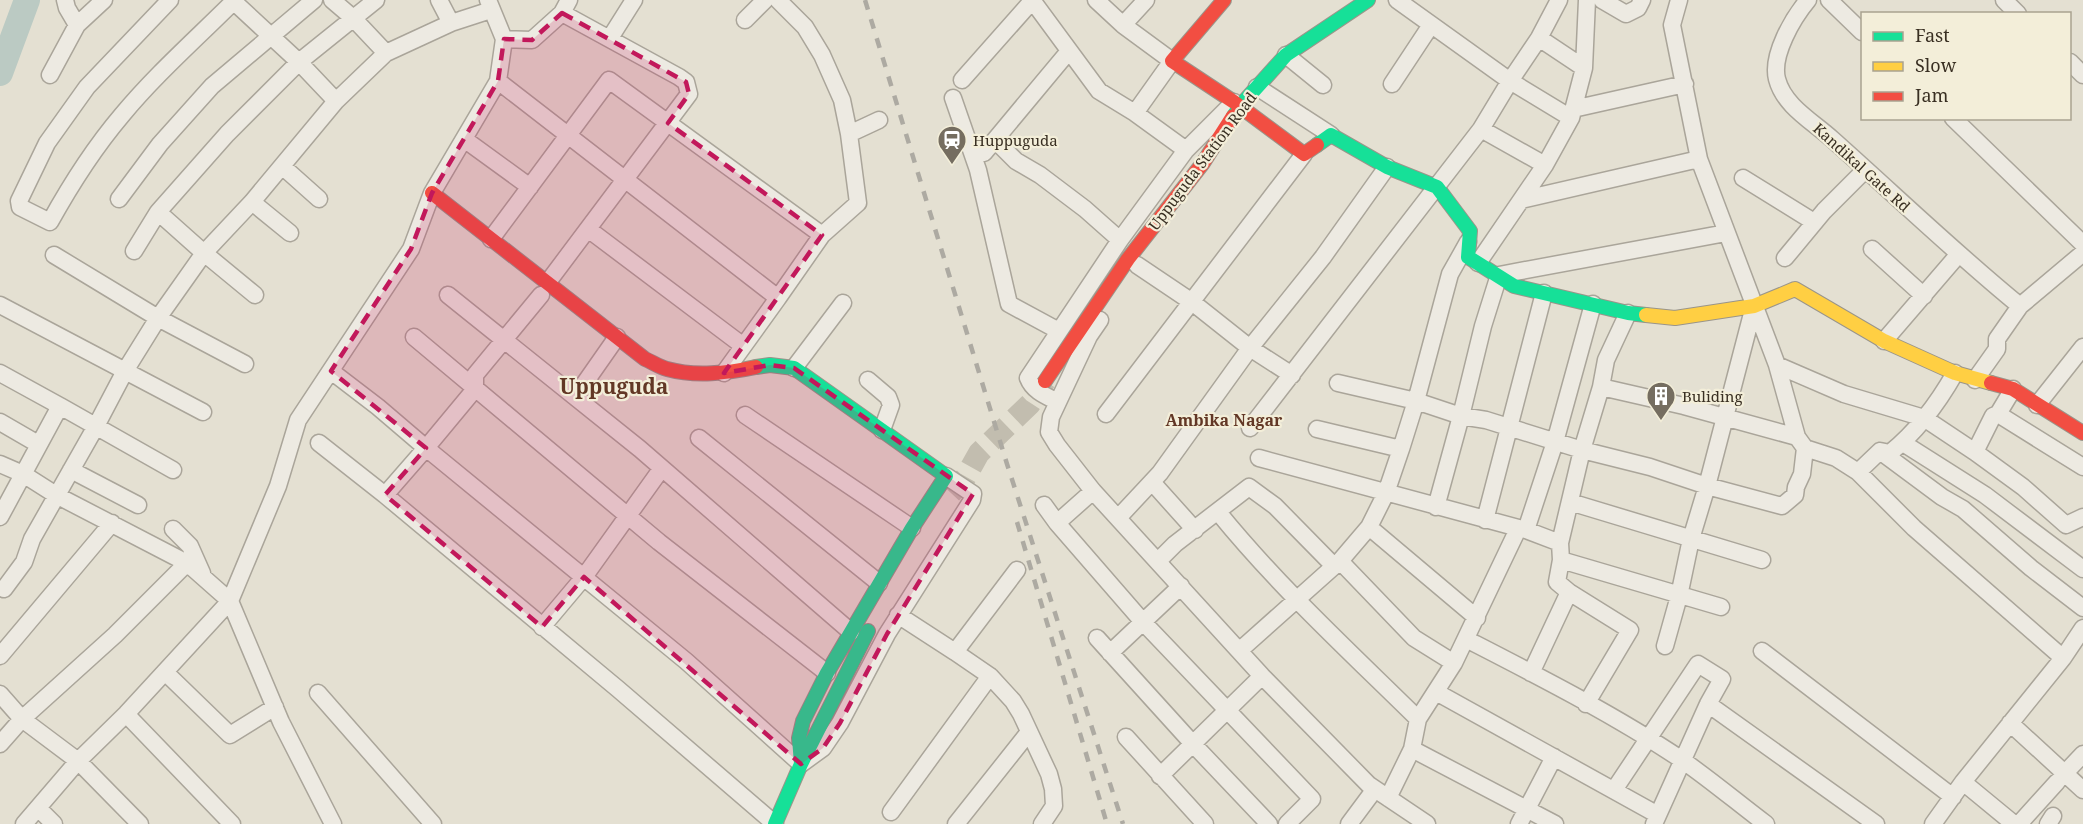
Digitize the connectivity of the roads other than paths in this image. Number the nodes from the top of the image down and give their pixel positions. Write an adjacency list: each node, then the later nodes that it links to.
1 (65, 0): 32 (street)
2 (104, 0): 32 (street)
3 (170, 0): 22 (street)
4 (314, 0): 36 (street)
5 (332, 0): 29 (street)
6 (376, 0): 29 (street)
7 (439, 0): 31 (street)
8 (634, 0): 37 (street)
9 (765, 0): 30 (street)
10 (778, 0): 66 (street)
11 (1096, 0): 33 (street)
12 (1146, 0): 33 (street)
13 (1224, 0): 43 (street)
14 (1397, 0): 34 (street)
15 (1587, 0): 46 (street)
16 (1602, 0): 17 (street)
17 (1642, 0)
18 (1679, 0): 53 (street)
19 (1808, 0): 76 (street, Kandikal Gate Rd)
20 (1829, 0): 35 (street)
21 (2004, 0): 28 (street)
22 (233, 1): 36 (street)
23 (1032, 1): 40 (street); 49 (street)
24 (1556, 1): 38 (street)
25 (1360, 2): 42 (street, Uppuguda Station Road)
26 (490, 5): 31 (street); 39 (street)
27 (566, 6): 37 (street); 39 (street)
28 (2016, 12)
29 (353, 18): 41 (street); 44 (street)
30 (745, 20)
31 (452, 23): 41 (street)
32 (77, 25): 47 (street)
33 (1124, 25): 43 (street)
34 (1431, 25): 51 (street); 52 (street)
35 (1861, 30)
36 (271, 35): 44 (street); 82 (street)
37 (610, 38): 63 (street)
38 (1539, 38): 46 (street); 51 (street)
39 (504, 39): 50 (street)
40 (1069, 51): 59 (street); 94 (street)
41 (386, 53): 57 (street)
42 (1286, 54): 54 (street); 55 (street, Uppuguda Station Road)
43 (1172, 61): 58 (street); 59 (street)
44 (299, 62): 57 (street); 86 (street)
45 (2071, 63): 48 (street)
46 (1584, 68): 60 (street)
47 (50, 75)
48 (2083, 75)
49 (962, 80)
50 (498, 81): 68 (street); 69 (street)
51 (1510, 81): 60 (street); 64 (street)
52 (1392, 84)
53 (1685, 84): 60 (street); 72 (street)
54 (1323, 85)
55 (1257, 87): 58 (street, Uppuguda Station Road); 67 (street)
56 (954, 98): 120 (street)
57 (336, 101): 74 (street)
58 (1237, 104): 65 (street, Uppuguda Station Road); 70 (street); 71 (street)
59 (1135, 113): 70 (street)
60 (1572, 113): 73 (street)
61 (879, 120): 66 (street)
62 (1955, 120): 95 (street)
63 (668, 123): 68 (street); 77 (street); 91 (street)
64 (1481, 129): 73 (street); 79 (street)
65 (1223, 132): 104 (street); 139 (street, Uppuguda Station Road)
66 (849, 134): 91 (street)
67 (1331, 135): 71 (street); 75 (street)
68 (569, 136): 77 (street); 80 (street)
69 (464, 139): 80 (street); 81 (street)
70 (1186, 150): 94 (street)
71 (1304, 154): 112 (street)
72 (1699, 159): 84 (street); 90 (street)
73 (1545, 165): 84 (street)
74 (282, 166): 83 (street); 85 (street)
75 (1387, 167): 79 (street); 127 (street)
76 (1865, 170): 87 (street); 101 (street, Kandikal Gate Rd)
77 (625, 178): 88 (street); 111 (street)
78 (1743, 178): 87 (street)
79 (1437, 187): 93 (street); 136 (street)
80 (530, 188): 92 (street)
81 (432, 193): 92 (street); 132 (street)
82 (119, 199)
83 (319, 199)
84 (1521, 200): 103 (street)
85 (252, 202): 89 (street); 99 (street)
86 (158, 212): 97 (street); 99 (street)
87 (1814, 222): 102 (street)
88 (588, 229): 106 (street); 125 (street)
89 (290, 233)
90 (1726, 233): 105 (street); 116 (street)
91 (822, 235): 111 (street)
92 (491, 239): 106 (street)
93 (1470, 239): 103 (street); 145 (street)
94 (1120, 240): 120 (street)
95 (2083, 244)
96 (1872, 249): 110 (street)
97 (134, 251)
98 (2083, 253): 117 (street)
99 (204, 254): 108 (street); 119 (street)
100 (54, 255): 119 (street)
101 (1958, 255): 110 (street); 117 (street, Kandikal Gate Rd)
102 (1785, 258)
103 (1478, 263): 105 (street)
104 (1137, 265): 112 (street); 146 (street)
105 (1499, 275): 107 (street); 153 (street)
106 (544, 289): 122 (street); 123 (street)
107 (1544, 293): 114 (street); 159 (street)
108 (255, 295)
109 (448, 295): 123 (street)
110 (1923, 296): 124 (street)
111 (778, 298): 125 (street)
112 (1192, 302): 127 (street); 150 (street)
113 (843, 303): 130 (street)
114 (1593, 304): 118 (street); 164 (street)
115 (0, 305): 131 (street)
116 (1754, 306): 118 (street); 124 (street); 129 (street); 154 (street)
117 (2020, 306): 138 (street)
118 (1628, 313): 141 (street)
119 (158, 318): 128 (street); 131 (street)
120 (1059, 331): 146 (street)
121 (414, 337): 142 (street)
122 (617, 337): 135 (street); 144 (street)
123 (503, 339): 142 (street); 144 (street)
124 (1884, 341): 134 (street)
125 (742, 345): 135 (street)
126 (2083, 347): 147 (street)
127 (1250, 348): 136 (street); 183 (street)
128 (245, 364)
129 (1777, 365): 155 (street); 166 (street)
130 (794, 368): 135 (street); 161 (street)
131 (124, 371): 149 (street); 157 (street)
132 (331, 371): 169 (street); 223 (street)
133 (0, 373): 148 (street)
134 (1955, 373): 138 (street); 155 (street)
135 (724, 374)
136 (1292, 375): 158 (street)
137 (868, 380): 161 (street)
138 (1975, 380): 143 (street)
139 (1045, 381)
140 (1338, 383): 145 (street)
141 (1601, 387): 154 (street); 171 (street)
142 (475, 389): 169 (street); 194 (street)
143 (2013, 389): 147 (street); 151 (street)
144 (574, 396): 177 (street)
145 (1416, 401): 153 (street); 170 (street)
146 (1058, 402): 185 (street)
147 (2037, 405): 162 (street)
148 (60, 406): 157 (street); 168 (street)
149 (203, 412)
150 (1106, 414)
151 (1998, 414): 173 (street); 176 (street)
152 (745, 415): 202 (street)
153 (1461, 416): 159 (street); 192 (street)
154 (1724, 417): 166 (street); 184 (street)
155 (1924, 418): 167 (street); 173 (street)
156 (0, 422): 168 (street)
157 (95, 428): 178 (street); 179 (street)
158 (1250, 428)
159 (1509, 428): 164 (street); 198 (street)
160 (1317, 429): 170 (street)
161 (882, 430): 182 (street)
162 (2083, 433)
163 (699, 438): 217 (street)
164 (1555, 442): 171 (street); 205 (street)
165 (318, 443): 188 (street)
166 (1801, 443): 180 (street); 184 (street)
167 (1903, 443): 172 (street); 213 (street)
168 (38, 444): 181 (street)
169 (426, 448): 188 (street); 216 (street)
170 (1401, 449): 186 (street)
171 (1582, 450): 184 (street); 189 (street)
172 (1880, 451): 180 (street); 225 (street)
173 (1975, 452): 196 (street)
174 (1259, 458): 186 (street)
175 (0, 464): 181 (street)
176 (2083, 466)
177 (662, 468): 194 (street); 231 (street)
178 (71, 470): 187 (street); 190 (street)
179 (172, 470)
180 (1858, 472): 241 (street)
181 (23, 474): 187 (street); 195 (street)
182 (946, 476): 202 (street); 226 (street)
183 (1152, 482): 197 (street); 204 (street)
184 (1707, 486): 206 (street)
185 (1093, 491): 197 (street); 200 (street)
186 (1386, 493): 192 (street); 201 (street)
187 (56, 495): 199 (street); 219 (street)
188 (385, 495): 230 (street)
189 (1570, 502): 206 (street); 207 (street)
190 (138, 505)
191 (1044, 505): 200 (street)
192 (1436, 507): 198 (street)
193 (1218, 512): 204 (street); 212 (street); 222 (street)
194 (627, 516): 216 (street); 245 (street)
195 (0, 517)
196 (2083, 517)
197 (1118, 518): 210 (street)
198 (1485, 520): 205 (street)
199 (112, 523): 211 (street); 240 (street)
200 (1058, 524): 229 (street)
201 (1369, 527): 212 (street); 227 (street)
202 (912, 528): 217 (street)
203 (173, 529): 215 (street)
204 (1195, 530): 210 (street)
205 (1522, 530): 207 (street); 227 (street)
206 (1691, 538): 209 (street); 221 (street)
207 (1560, 543): 208 (street)
208 (1561, 560): 220 (street); 221 (street)
209 (1762, 560)
210 (1158, 561): 218 (street)
211 (187, 562): 215 (street); 256 (street)
212 (1337, 563): 222 (street); 242 (street)
213 (2083, 569)
214 (1017, 570): 238 (street)
215 (203, 576): 223 (street)
216 (584, 577): 230 (street); 269 (street)
217 (879, 584): 231 (street)
218 (1181, 586): 229 (street); 236 (street)
219 (4, 589)
220 (1569, 592): 244 (street); 251 (street)
221 (1680, 596): 224 (street); 235 (street)
222 (1297, 599): 236 (street); 257 (street)
223 (230, 601): 243 (street); 253 (street)
224 (1721, 607)
225 (2083, 608)
226 (898, 615): 238 (street); 269 (street)
227 (1477, 618): 234 (street)
228 (874, 622): 269 (street)
229 (1143, 622): 239 (street); 254 (street)
230 (542, 627): 287 (street)
231 (851, 632): 245 (street)
232 (2081, 635): 241 (street)
233 (1097, 638): 239 (street)
234 (1466, 639): 242 (street); 244 (street)
235 (1665, 646)
236 (1239, 651): 247 (street)
237 (1762, 651): 276 (street)
238 (955, 652): 246 (street)
239 (1110, 652): 263 (street)
240 (0, 656)
241 (2063, 657): 258 (street)
242 (1454, 663): 248 (street)
243 (165, 672): 253 (street); 255 (street)
244 (1531, 673): 251 (street)
245 (827, 674): 269 (street)
246 (990, 676): 259 (street); 278 (street)
247 (1262, 676): 254 (street); 275 (street)
248 (1436, 692): 257 (street); 266 (street)
249 (318, 693): 286 (street)
250 (0, 694): 256 (street)
251 (1586, 704): 261 (street)
252 (1708, 704): 261 (street); 268 (street); 297 (street)
253 (274, 707): 285 (street)
254 (1227, 710): 263 (street); 292 (street)
255 (126, 714): 267 (street); 284 (street)
256 (22, 718): 262 (street); 267 (street)
257 (1418, 719): 264 (street)
258 (2010, 723): 271 (street); 272 (street)
259 (1029, 732): 288 (street); 289 (street)
260 (1126, 737): 270 (street)
261 (1648, 739): 268 (street); 273 (street)
262 (0, 744)
263 (1192, 744): 270 (street); 291 (street)
264 (1412, 749): 275 (street); 279 (street)
265 (2083, 754): 271 (street)
266 (1554, 757): 273 (street); 279 (street)
267 (78, 760): 277 (street); 283 (street)
268 (1683, 761): 280 (street); 296 (street)
269 (801, 764): 287 (street)
270 (1160, 776): 290 (street)
271 (2061, 778): 274 (street); 300 (street)
272 (1963, 782): 276 (street); 299 (street)
273 (1614, 790): 280 (street)
274 (2083, 790)
275 (1382, 793): 293 (street); 294 (street)
276 (1953, 797): 298 (street)
277 (38, 808): 281 (street); 282 (street)
278 (891, 812)
279 (1522, 817): 295 (street)
280 (1656, 821)
281 (24, 824)
282 (54, 824)
283 (140, 824)
284 (232, 824)
285 (333, 824)
286 (433, 824)
287 (775, 824)
288 (956, 824)
289 (1042, 824)
290 (1204, 824)
291 (1269, 824)
292 (1287, 824)
293 (1349, 824)
294 (1427, 824)
295 (1555, 824)
296 (1766, 824)
297 (1876, 824)
298 (1933, 824)
299 (2014, 824)
300 (2019, 824)

